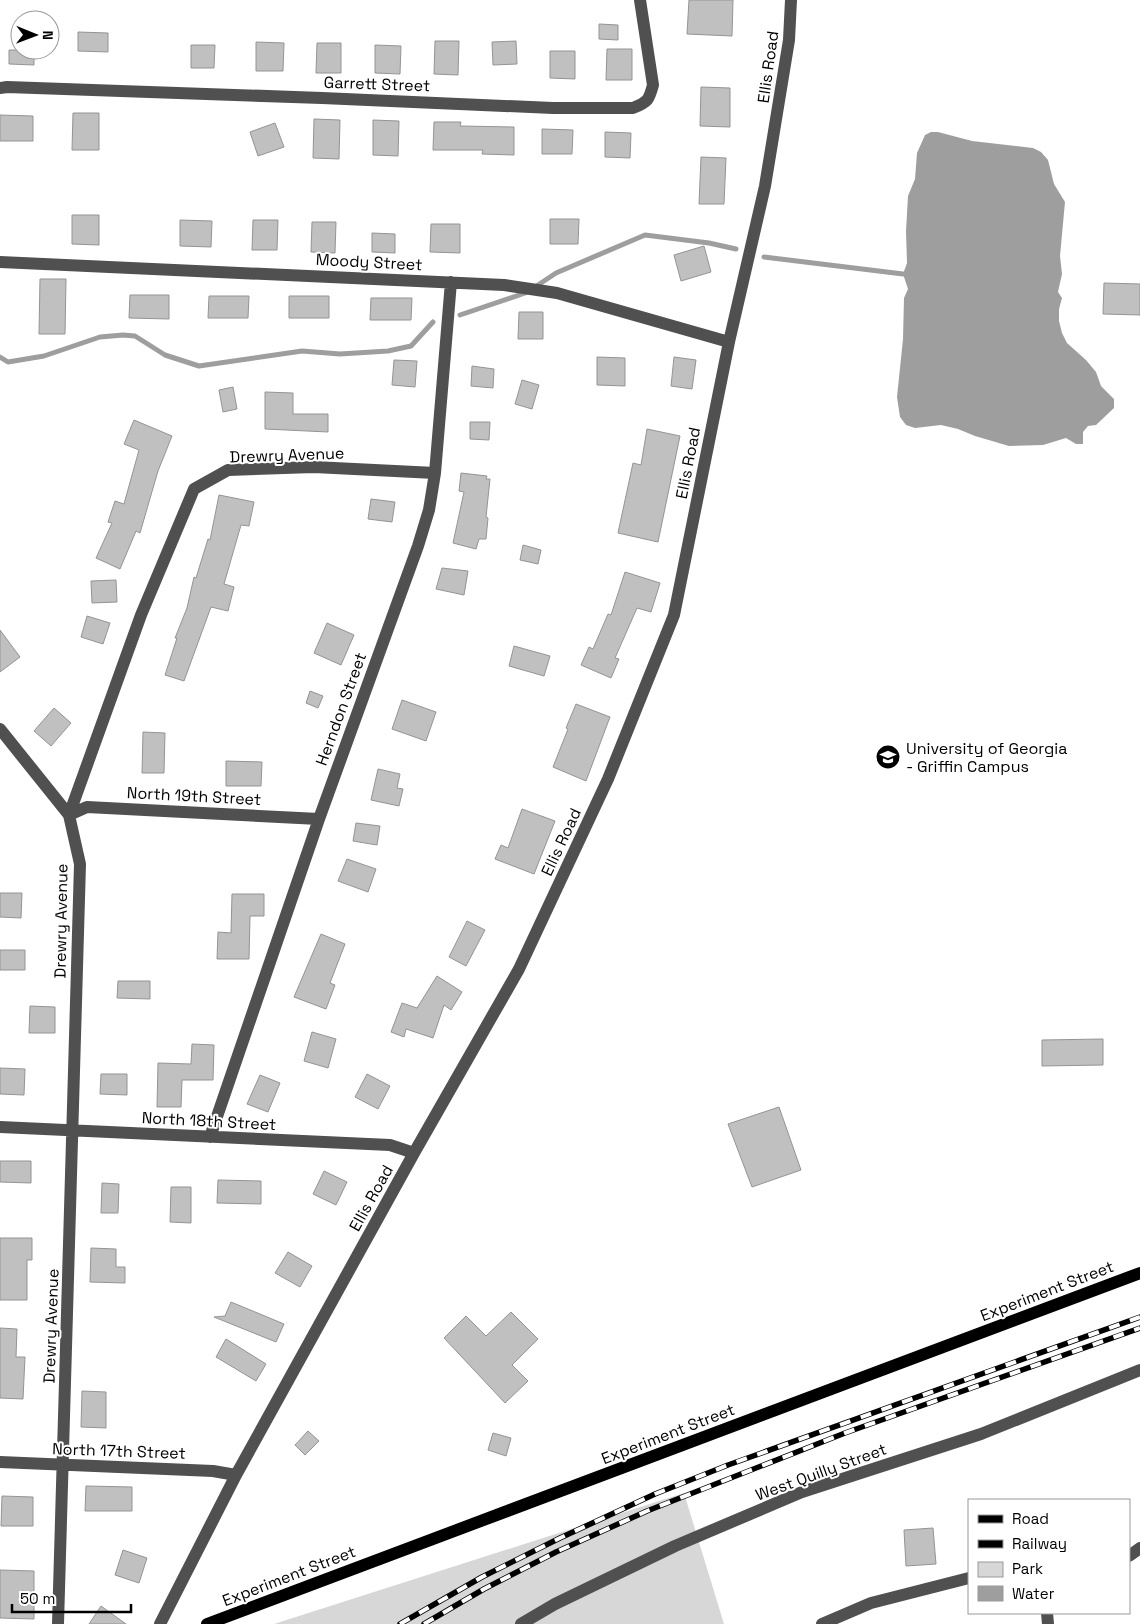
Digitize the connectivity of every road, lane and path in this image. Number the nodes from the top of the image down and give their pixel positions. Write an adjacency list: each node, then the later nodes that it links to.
1 (640, 0): 3 (street, Garrett Street)
2 (791, 0): 6 (street, Ellis Road)
3 (0, 88)
4 (0, 262): 5 (street, Moody Street)
5 (451, 282): 6 (street, Moody Street); 7 (street, Herndon Street)
6 (729, 342): 14 (street, Ellis Road)
7 (435, 473): 9 (street, Drewry Avenue); 10 (street, Herndon Street)
8 (0, 729): 9 (street)
9 (69, 815): 10 (street, North 19th Street); 12 (street, Drewry Avenue)
10 (319, 819): 13 (street, Herndon Street)
11 (0, 1127): 12 (street, North 18th Street)
12 (73, 1130): 13 (street, North 18th Street); 18 (street, Drewry Avenue)
13 (210, 1137): 14 (street, North 18th Street)
14 (414, 1153): 19 (street, Ellis Road)
15 (1140, 1273): 23 (main road, Experiment Street)
16 (1140, 1370): 24 (street, West Quilly Street)
17 (0, 1462): 18 (street, North 17th Street)
18 (63, 1465): 19 (street, North 17th Street); 21 (street, Drewry Avenue)
19 (236, 1475): 22 (street, Ellis Road)
20 (968, 1578): 25 (street)
21 (58, 1624)
22 (160, 1624)
23 (207, 1624)
24 (521, 1624)
25 (822, 1624)

